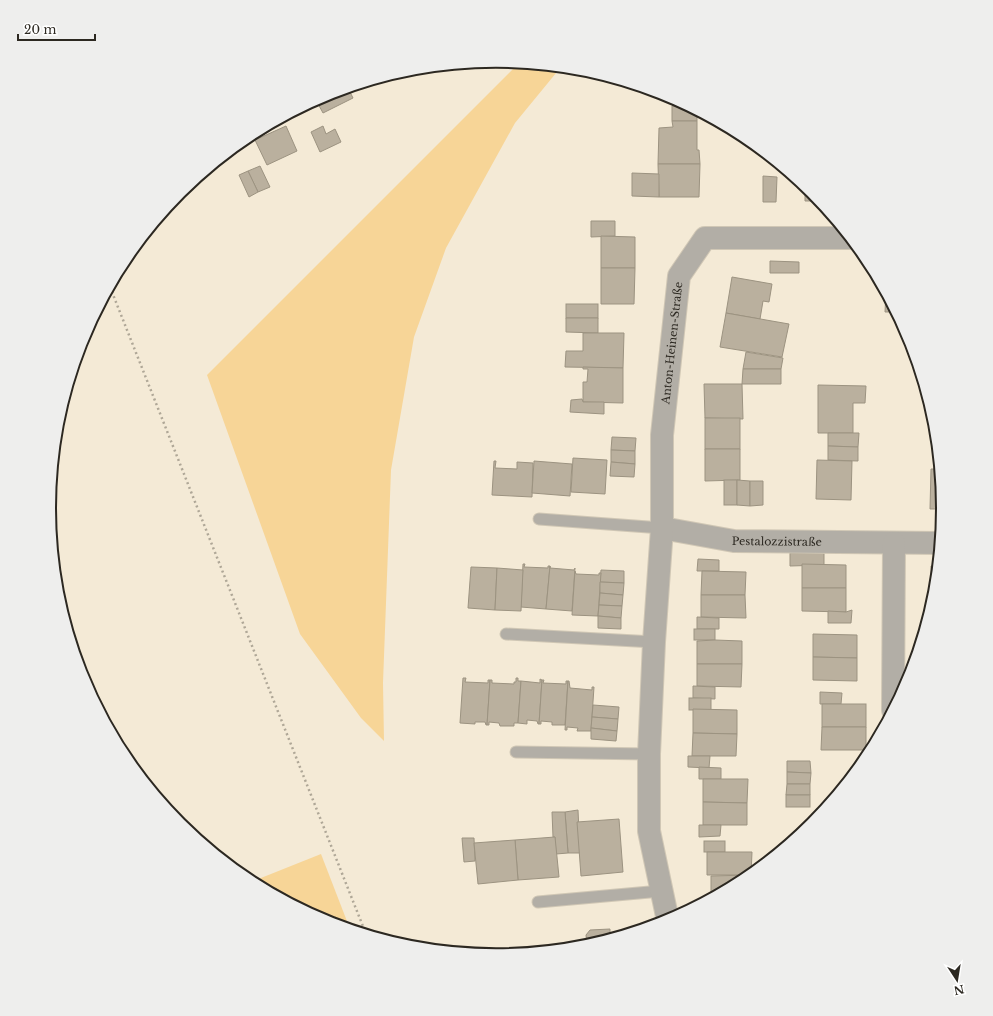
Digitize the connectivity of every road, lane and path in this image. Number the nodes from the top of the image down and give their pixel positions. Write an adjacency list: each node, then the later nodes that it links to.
1 (844, 238): 4 (street, Anton-Heinen-Straße)
2 (112, 293): 15 (path)
3 (539, 518): 4 (lane)
4 (662, 528): 5 (street, Pestalozzistraße); 8 (street, Anton-Heinen-Straße)
5 (894, 543): 6 (street, Pestalozzistraße); 9 (street)
6 (935, 543)
7 (506, 634): 8 (lane)
8 (654, 642): 11 (street, Anton-Heinen-Straße)
9 (893, 701)
10 (516, 752): 11 (lane)
11 (649, 754): 12 (street, Anton-Heinen-Straße)
12 (661, 891): 13 (lane); 14 (street, Anton-Heinen-Straße)
13 (538, 902)
14 (666, 914)
15 (363, 927)

